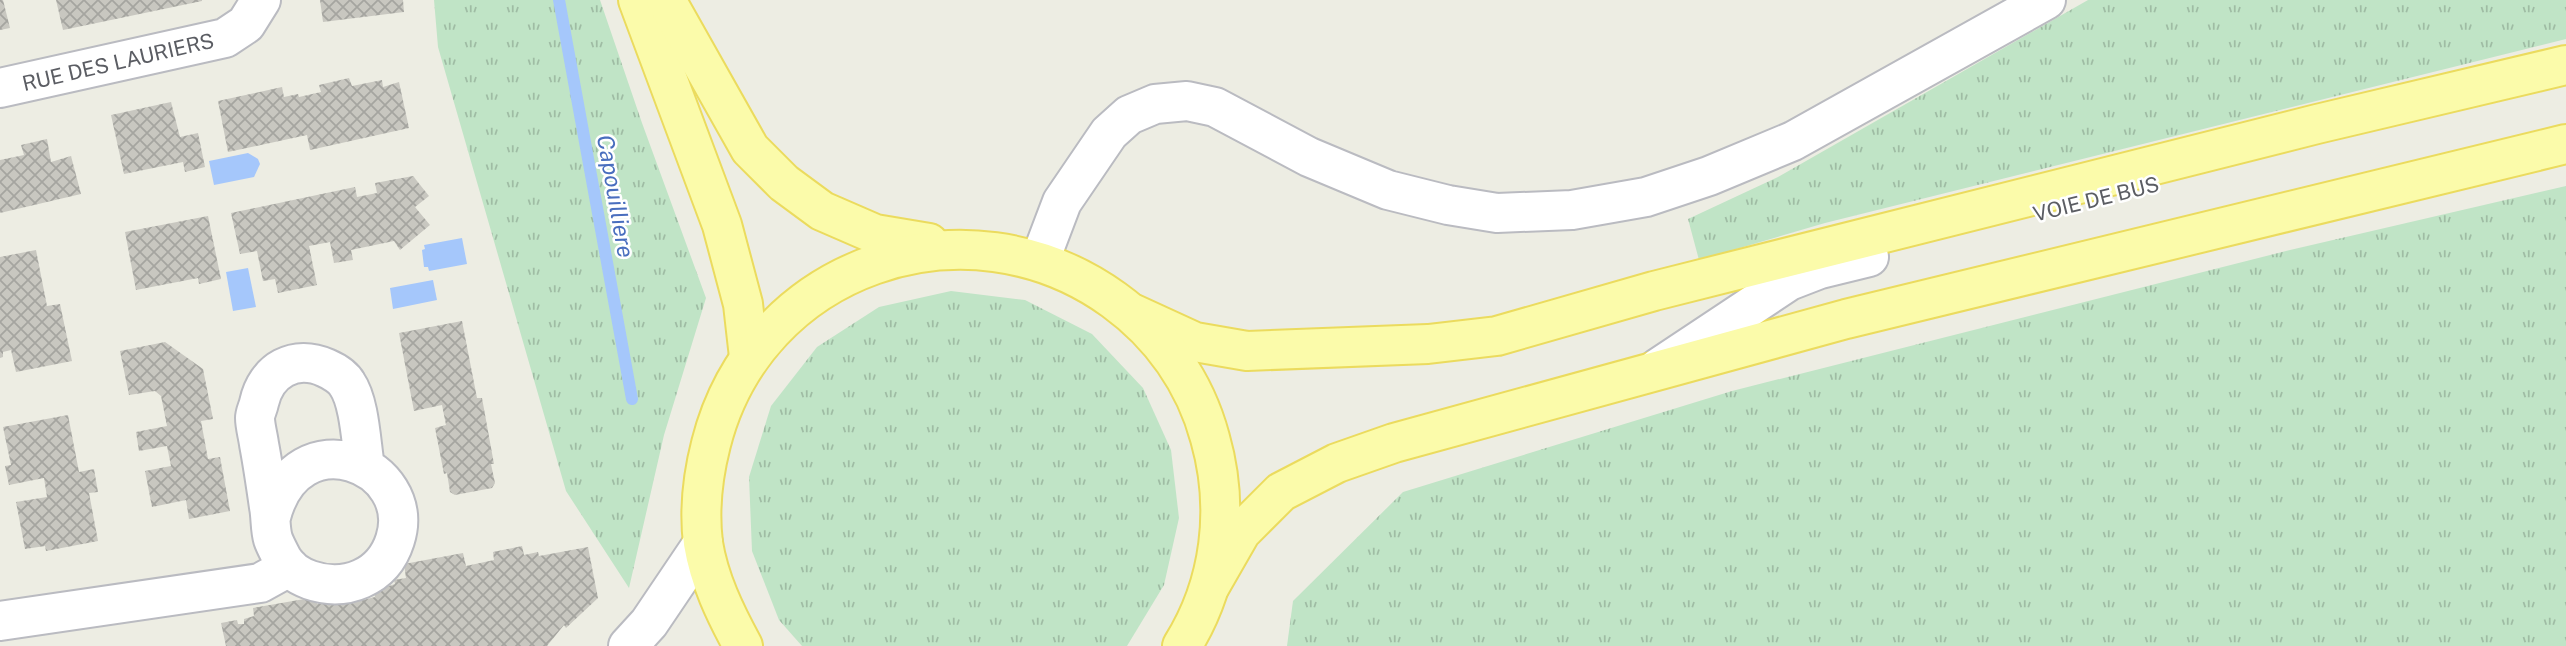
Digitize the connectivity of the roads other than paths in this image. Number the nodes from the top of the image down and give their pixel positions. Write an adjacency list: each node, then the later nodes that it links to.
1 (261, 0): 7 (street, RUE DES LAURIERS)
2 (638, 0): 12 (main road)
3 (666, 0): 9 (main road)
4 (2046, 0): 10 (street)
5 (2566, 65): 11 (main road)
6 (2566, 82): 13 (street, VOIE DE BUS)
7 (0, 88)
8 (2566, 144): 13 (main road)
9 (955, 248): 10 (main road); 12 (main road)
10 (1040, 260): 11 (main road)
11 (1134, 314): 18 (main road)
12 (749, 357): 16 (main road)
13 (1651, 373): 18 (main road)
14 (365, 467): 15 (street); 15 (street); 17 (street)
15 (271, 517): 17 (street)
16 (703, 542): 21 (street); 22 (main road)
17 (289, 567): 19 (street)
18 (1210, 586): 20 (main road)
19 (0, 621)
20 (1190, 640)
21 (628, 646)
22 (743, 646)

